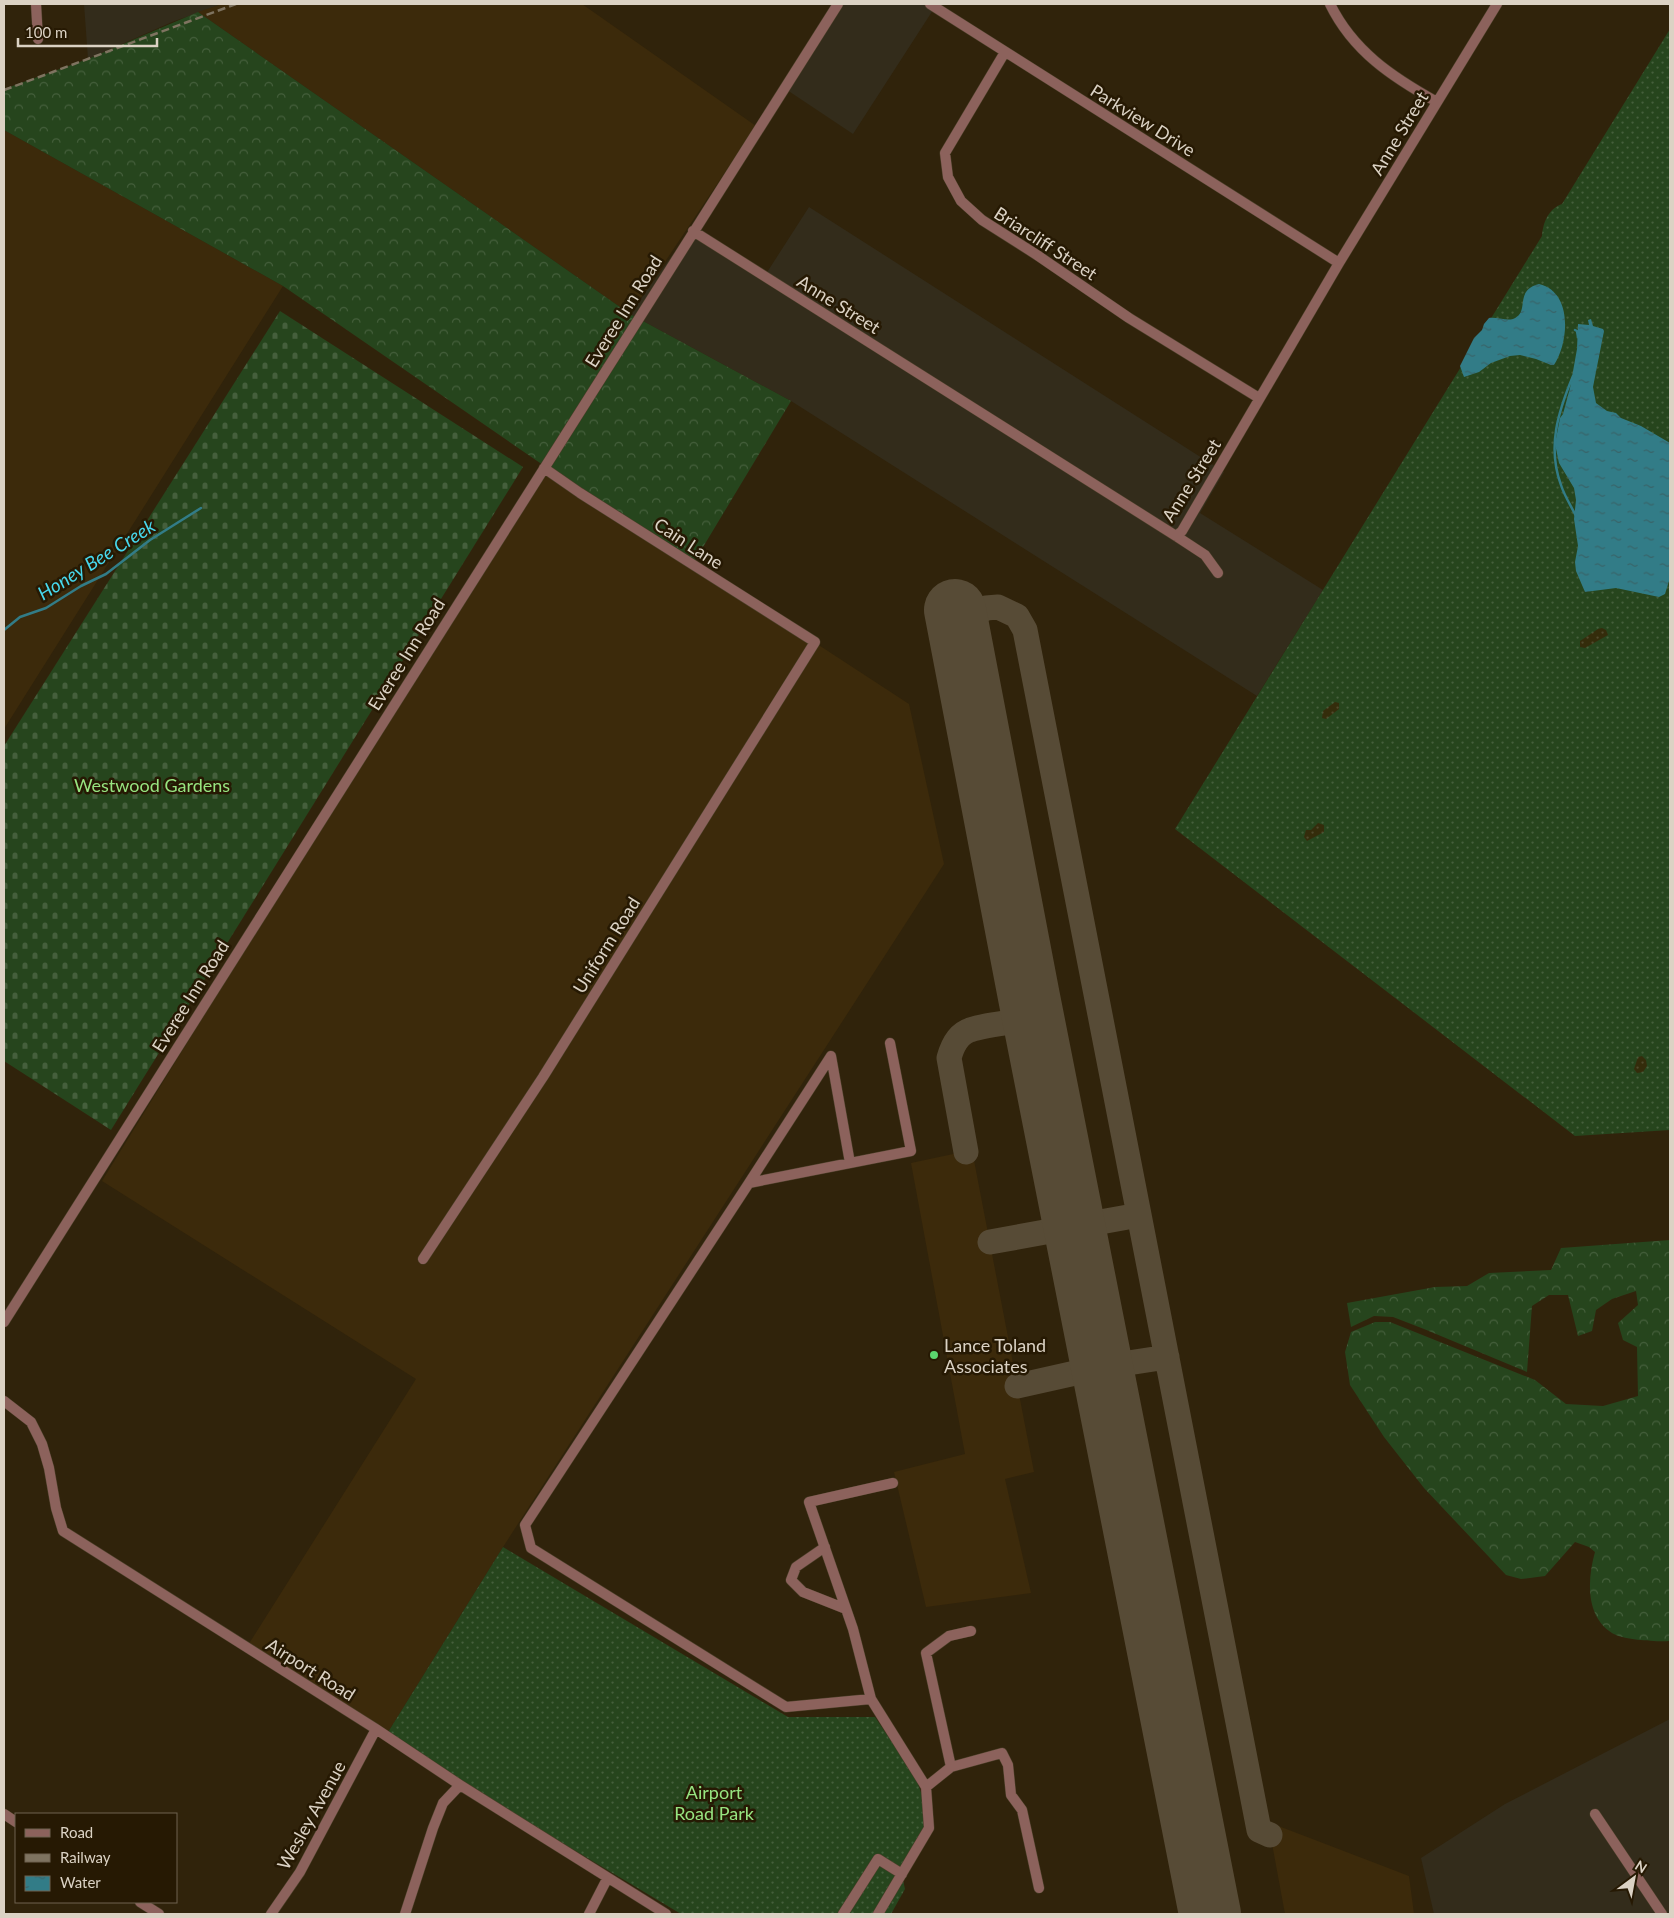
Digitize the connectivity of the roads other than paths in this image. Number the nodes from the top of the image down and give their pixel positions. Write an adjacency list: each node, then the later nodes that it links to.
1 (36, 4): 6 (street)
2 (838, 4): 9 (street, Everee Inn Road)
3 (930, 4): 7 (street, Parkview Drive)
4 (1330, 4): 8 (street)
5 (1498, 4): 8 (street, Anne Street)
6 (38, 39)
7 (1005, 52): 10 (street, Parkview Drive); 11 (street, Briarcliff Street)
8 (1437, 102): 10 (street, Anne Street)
9 (693, 231): 12 (street, Everee Inn Road); 13 (street, Anne Street)
10 (1339, 263): 11 (street, Anne Street)
11 (1259, 398): 13 (street, Anne Street)
12 (544, 468): 15 (street, Cain Lane); 20 (street, Everee Inn Road)
13 (1176, 536): 14 (street)
14 (1218, 573)
15 (813, 645): 19 (street, Uniform Road)
16 (890, 1043): 17 (street)
17 (850, 1163): 18 (street); 18 (street)
18 (749, 1183): 26 (street)
19 (423, 1259)
20 (4, 1322)
21 (4, 1401): 27 (street, Airport Road)
22 (894, 1483): 23 (street)
23 (824, 1547): 24 (street); 24 (street)
24 (846, 1609): 26 (street)
25 (971, 1631): 28 (street)
26 (871, 1699): 30 (street)
27 (376, 1729): 29 (street, Airport Road); 39 (street, Wesley Avenue)
28 (951, 1767): 30 (street); 36 (street)
29 (460, 1785): 35 (street, Airport Road); 40 (street)
30 (926, 1786): 34 (street)
31 (4, 1814): 33 (street)
32 (1595, 1814): 45 (street)
33 (15, 1821)
34 (902, 1874): 43 (street); 44 (street)
35 (608, 1879): 41 (street); 42 (street, Airport Road)
36 (1039, 1888)
37 (142, 1903): 38 (street)
38 (159, 1914)
39 (271, 1914)
40 (406, 1914)
41 (589, 1914)
42 (666, 1914)
43 (843, 1914)
44 (878, 1914)
45 (1662, 1914)

